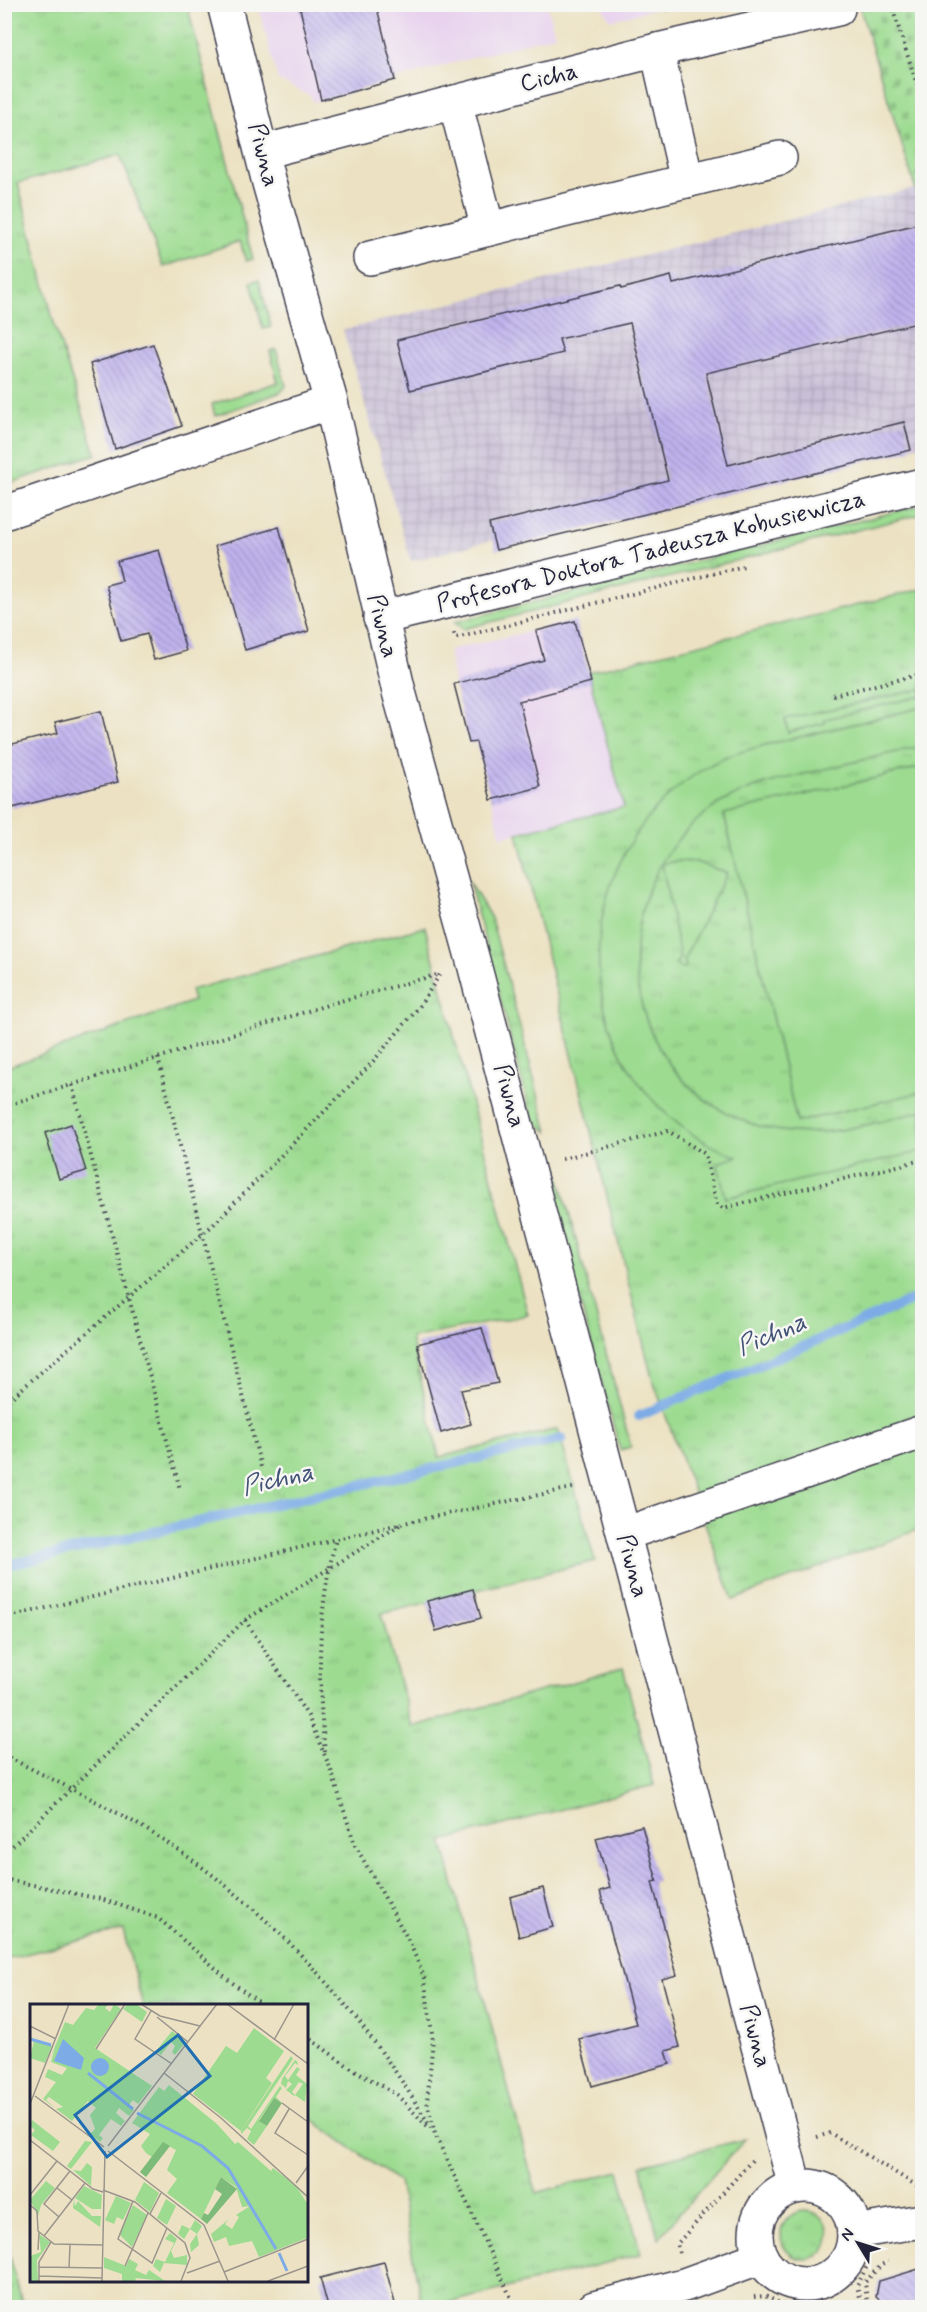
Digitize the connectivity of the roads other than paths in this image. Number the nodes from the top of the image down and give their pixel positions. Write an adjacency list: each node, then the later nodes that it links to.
1 (224, 4): 5 (street, Piwna)
2 (838, 9): 3 (street, Cicha)
3 (657, 50): 4 (street, Cicha); 7 (street)
4 (455, 102): 5 (street, Cicha); 8 (street)
5 (262, 152): 10 (street, Piwna)
6 (780, 158): 7 (street)
7 (687, 181): 8 (street)
8 (488, 230): 9 (street)
9 (370, 258)
10 (331, 402): 12 (street); 13 (street, Piwna)
11 (922, 485): 13 (street, Profesora Doktora Tadeusza Kobusiewicza)
12 (4, 513)
13 (380, 618): 15 (street, Piwna)
14 (922, 1432): 15 (street)
15 (624, 1534): 16 (street, Piwna)
16 (795, 2187): 18 (street); 19 (street)
17 (922, 2221): 18 (street)
18 (854, 2232): 20 (street)
19 (760, 2257): 20 (street); 21 (street)
20 (828, 2294)
21 (594, 2307)

